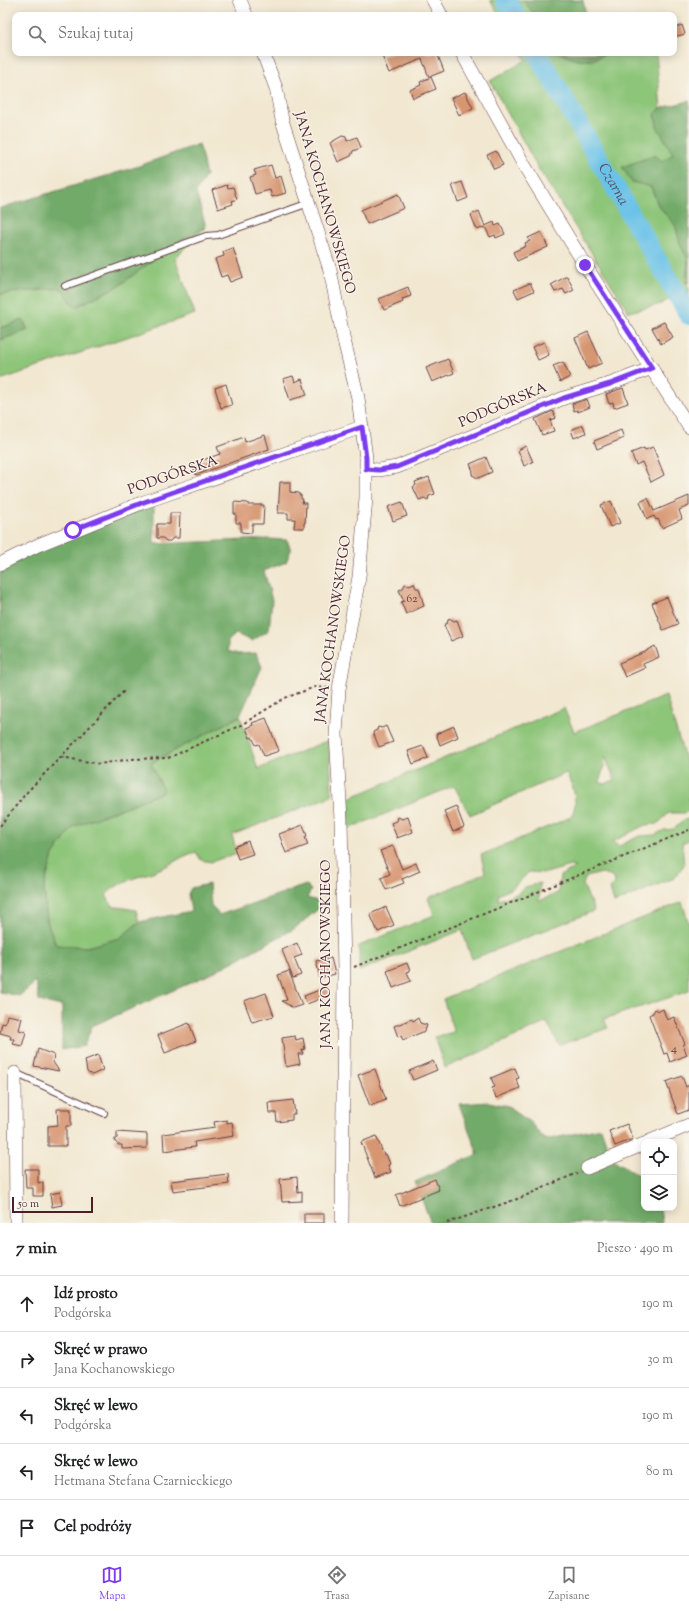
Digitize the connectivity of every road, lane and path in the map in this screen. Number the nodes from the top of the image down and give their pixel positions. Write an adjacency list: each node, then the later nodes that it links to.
1 (240, 0): 3 (street)
2 (433, 0): 4 (street)
3 (245, 12)
4 (439, 12)
5 (263, 56): 7 (street, JANA KOCHANOWSKIEGO)
6 (464, 56): 9 (street)
7 (309, 203): 8 (lane); 10 (street, JANA KOCHANOWSKIEGO)
8 (65, 286)
9 (652, 368): 11 (street); 12 (street, PODGÓRSKA)
10 (362, 427): 12 (street, JANA KOCHANOWSKIEGO); 13 (street, PODGÓRSKA)
11 (689, 427)
12 (366, 469): 14 (street, JANA KOCHANOWSKIEGO)
13 (0, 564)
14 (339, 689): 16 (path); 19 (street, JANA KOCHANOWSKIEGO)
15 (124, 691): 16 (path)
16 (61, 757): 17 (path)
17 (0, 826)
18 (689, 830): 19 (path)
19 (344, 972): 27 (street, JANA KOCHANOWSKIEGO)
20 (15, 1073): 21 (lane); 26 (street)
21 (104, 1114)
22 (689, 1125): 23 (street)
23 (655, 1139)
24 (641, 1145): 25 (street)
25 (587, 1168): 28 (path)
26 (16, 1223)
27 (342, 1223)
28 (447, 1223)

